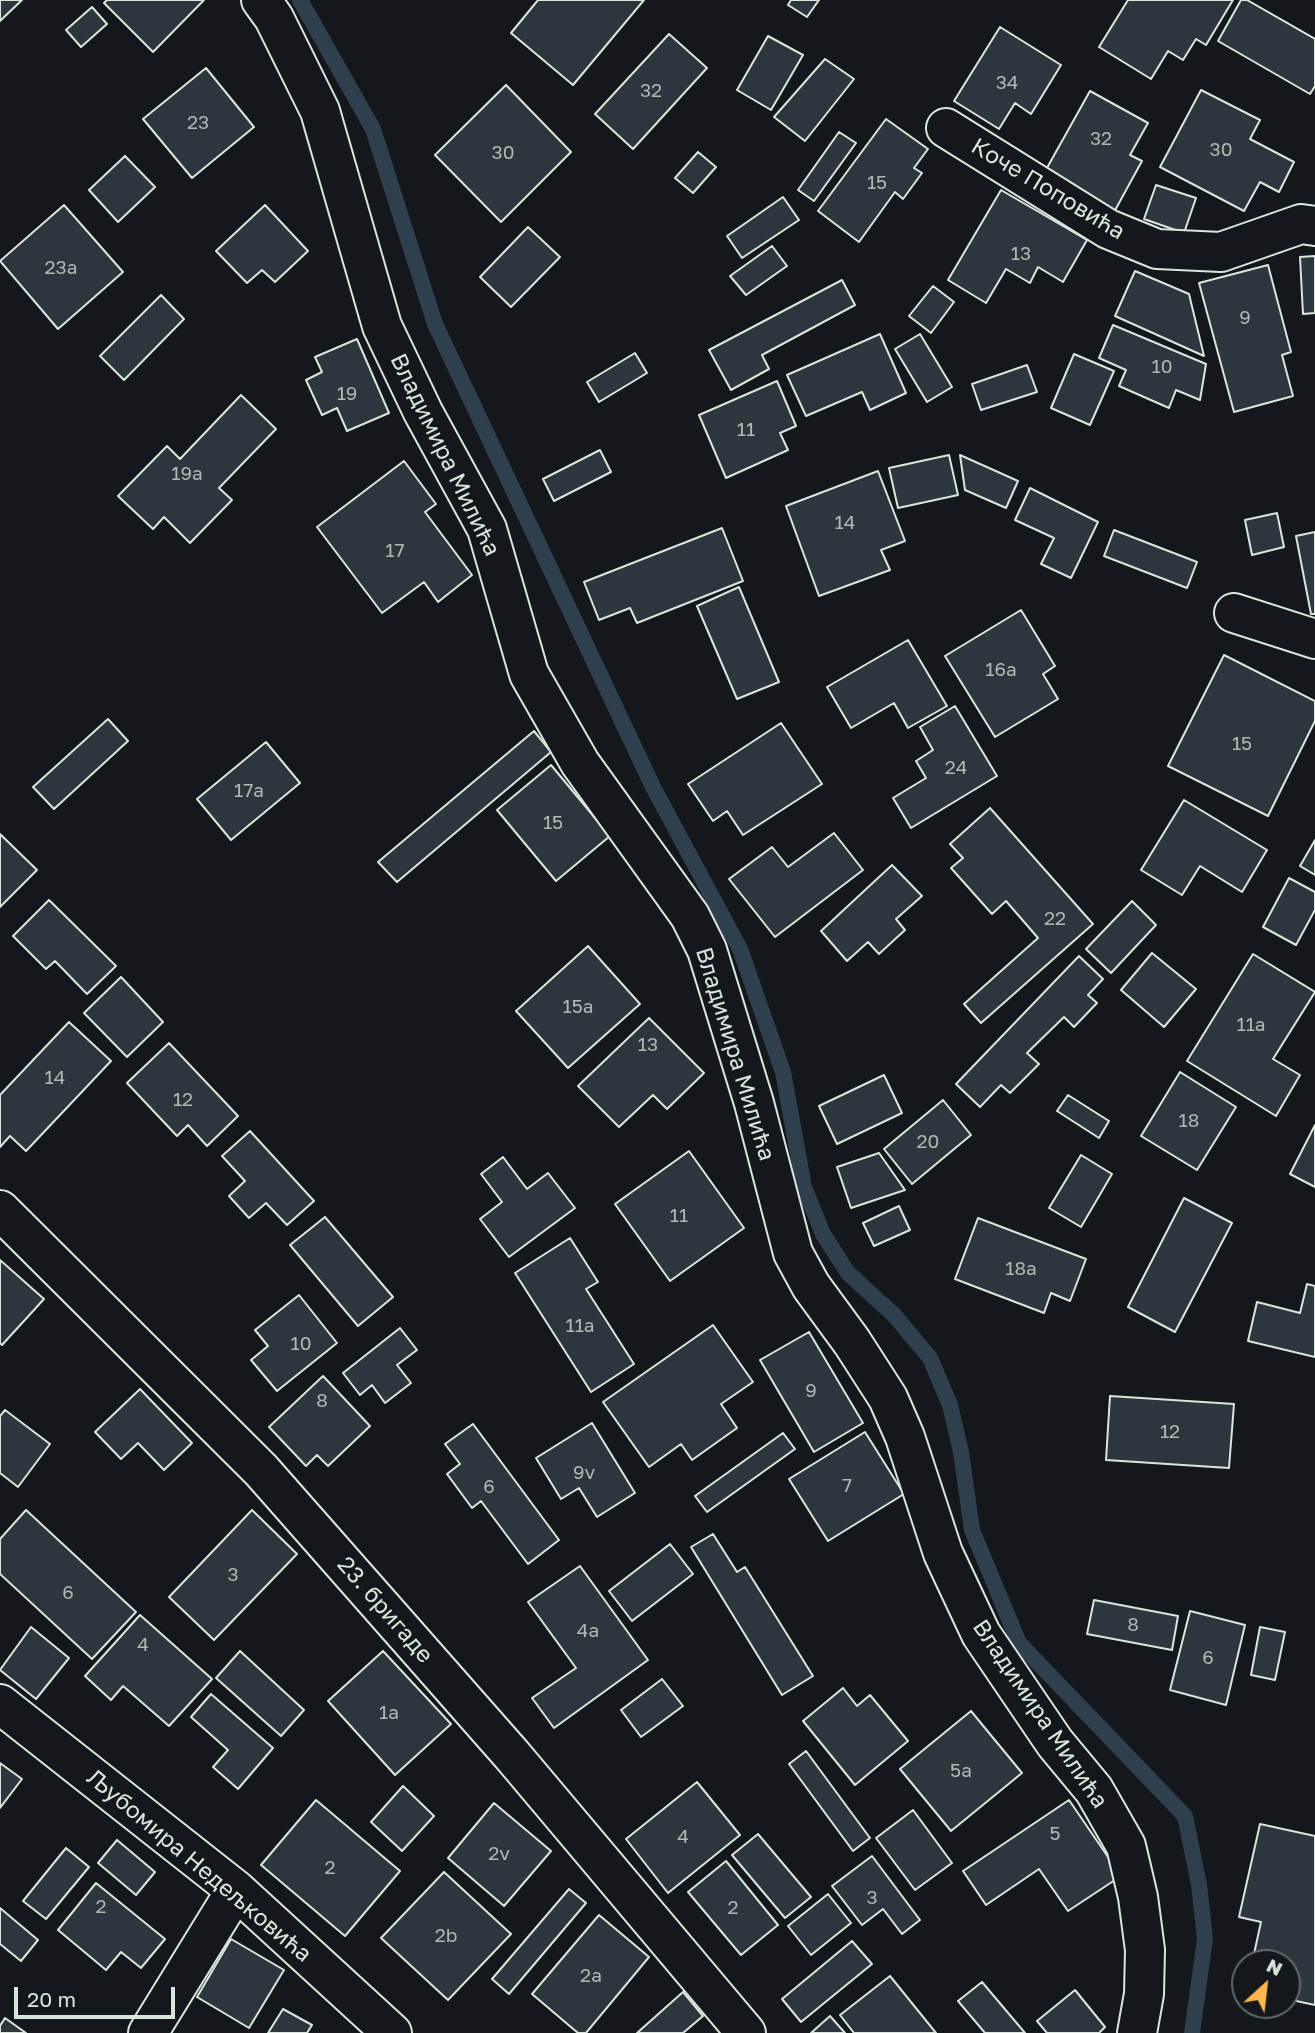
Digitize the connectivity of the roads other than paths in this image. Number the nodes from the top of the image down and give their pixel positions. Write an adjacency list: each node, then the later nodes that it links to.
1 (261, 0): 12 (street, Владимира Милића)
2 (946, 128): 3 (street, Коче Поповића)
3 (1315, 226)
4 (1234, 613): 5 (street)
5 (1315, 639)
6 (0, 1210): 11 (street, 23. бригаде)
7 (0, 1704): 8 (street, Љубомира Недељковића)
8 (236, 1890): 9 (street); 10 (street, Љубомира Недељковића)
9 (148, 2033)
10 (392, 2033)
11 (746, 2033)
12 (1137, 2033)

